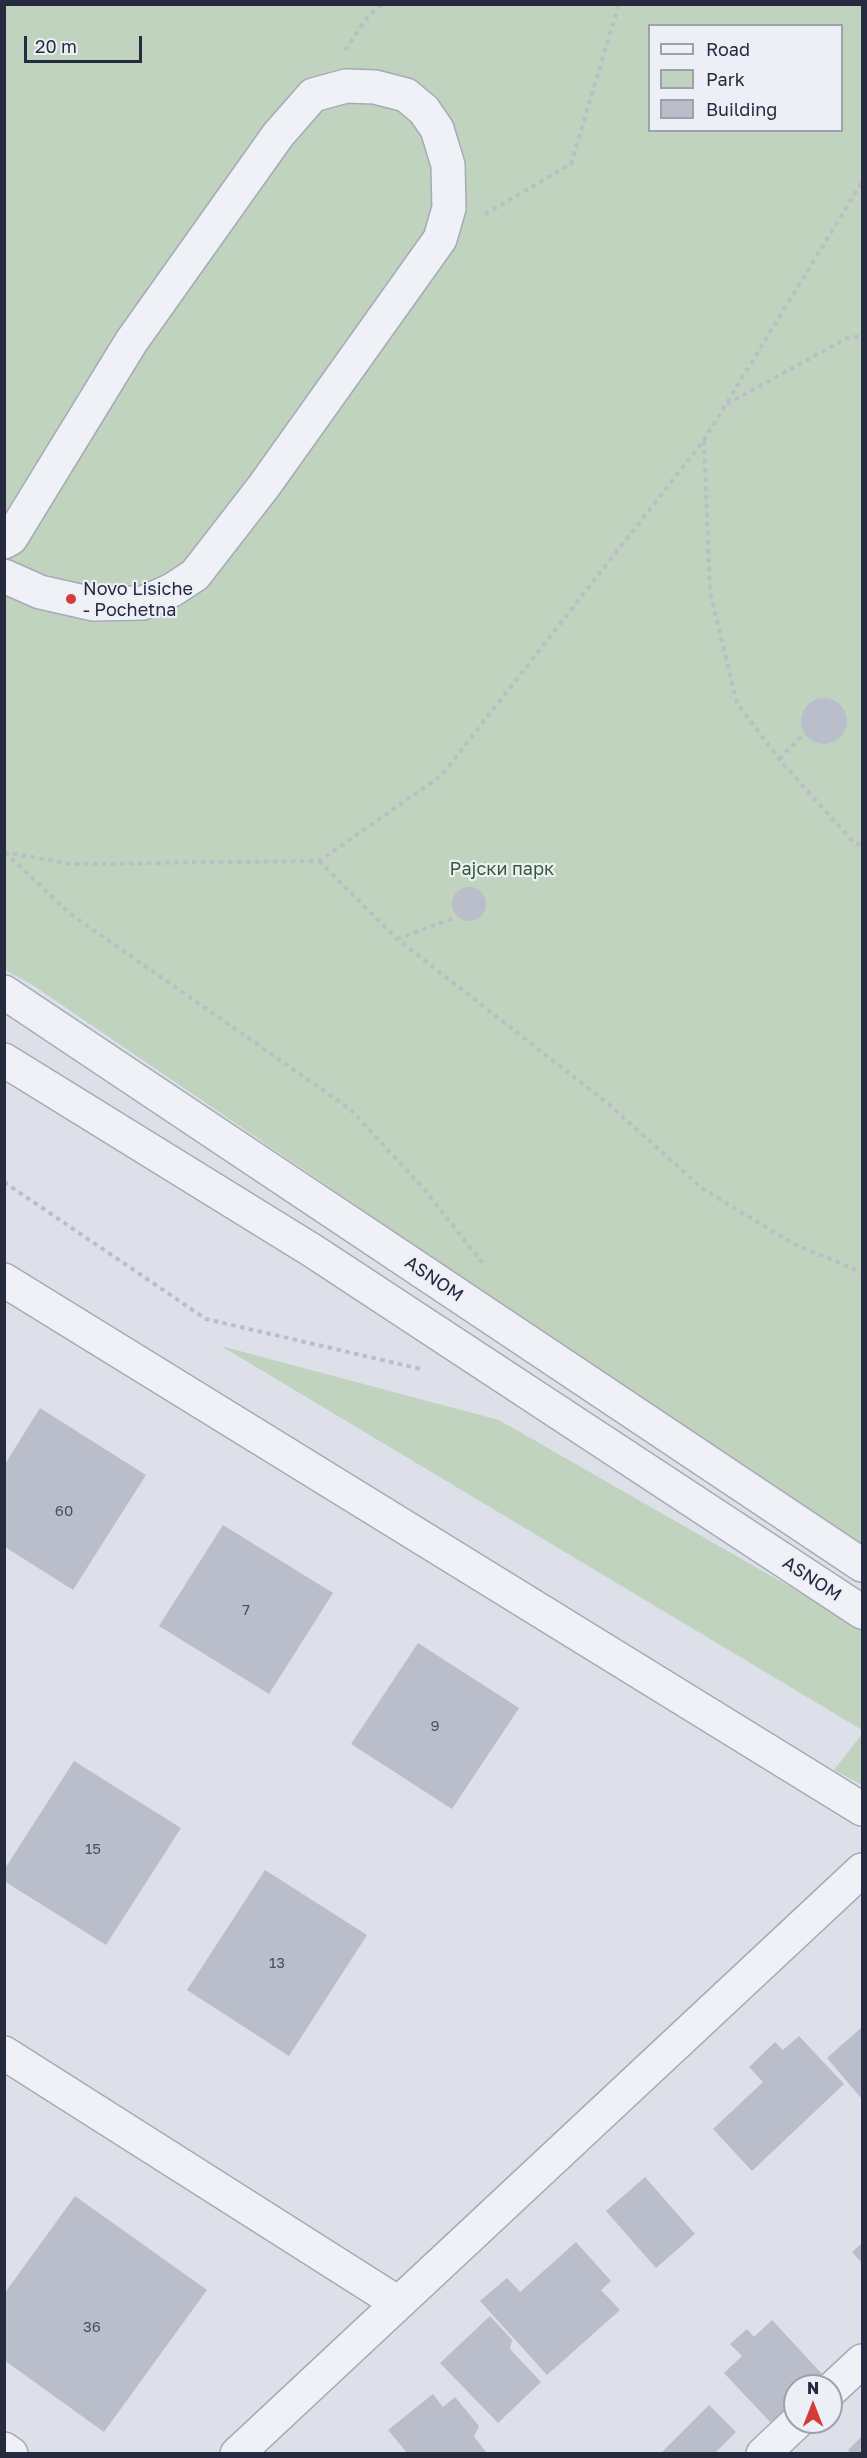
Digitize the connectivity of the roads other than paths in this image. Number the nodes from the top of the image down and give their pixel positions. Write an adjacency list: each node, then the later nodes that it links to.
1 (4, 542): 2 (street)
2 (4, 576)
3 (4, 992): 6 (street, ASNOM)
4 (4, 1060): 7 (street, ASNOM)
5 (4, 1280): 8 (street)
6 (862, 1565)
7 (862, 1612)
8 (862, 1809)
9 (862, 1870): 11 (street)
10 (4, 2053): 11 (street)
11 (398, 2303): 17 (street)
12 (862, 2361): 13 (street)
13 (843, 2379)
14 (784, 2434): 18 (street)
15 (4, 2450): 16 (street)
16 (11, 2454)
17 (237, 2454)
18 (763, 2454)

